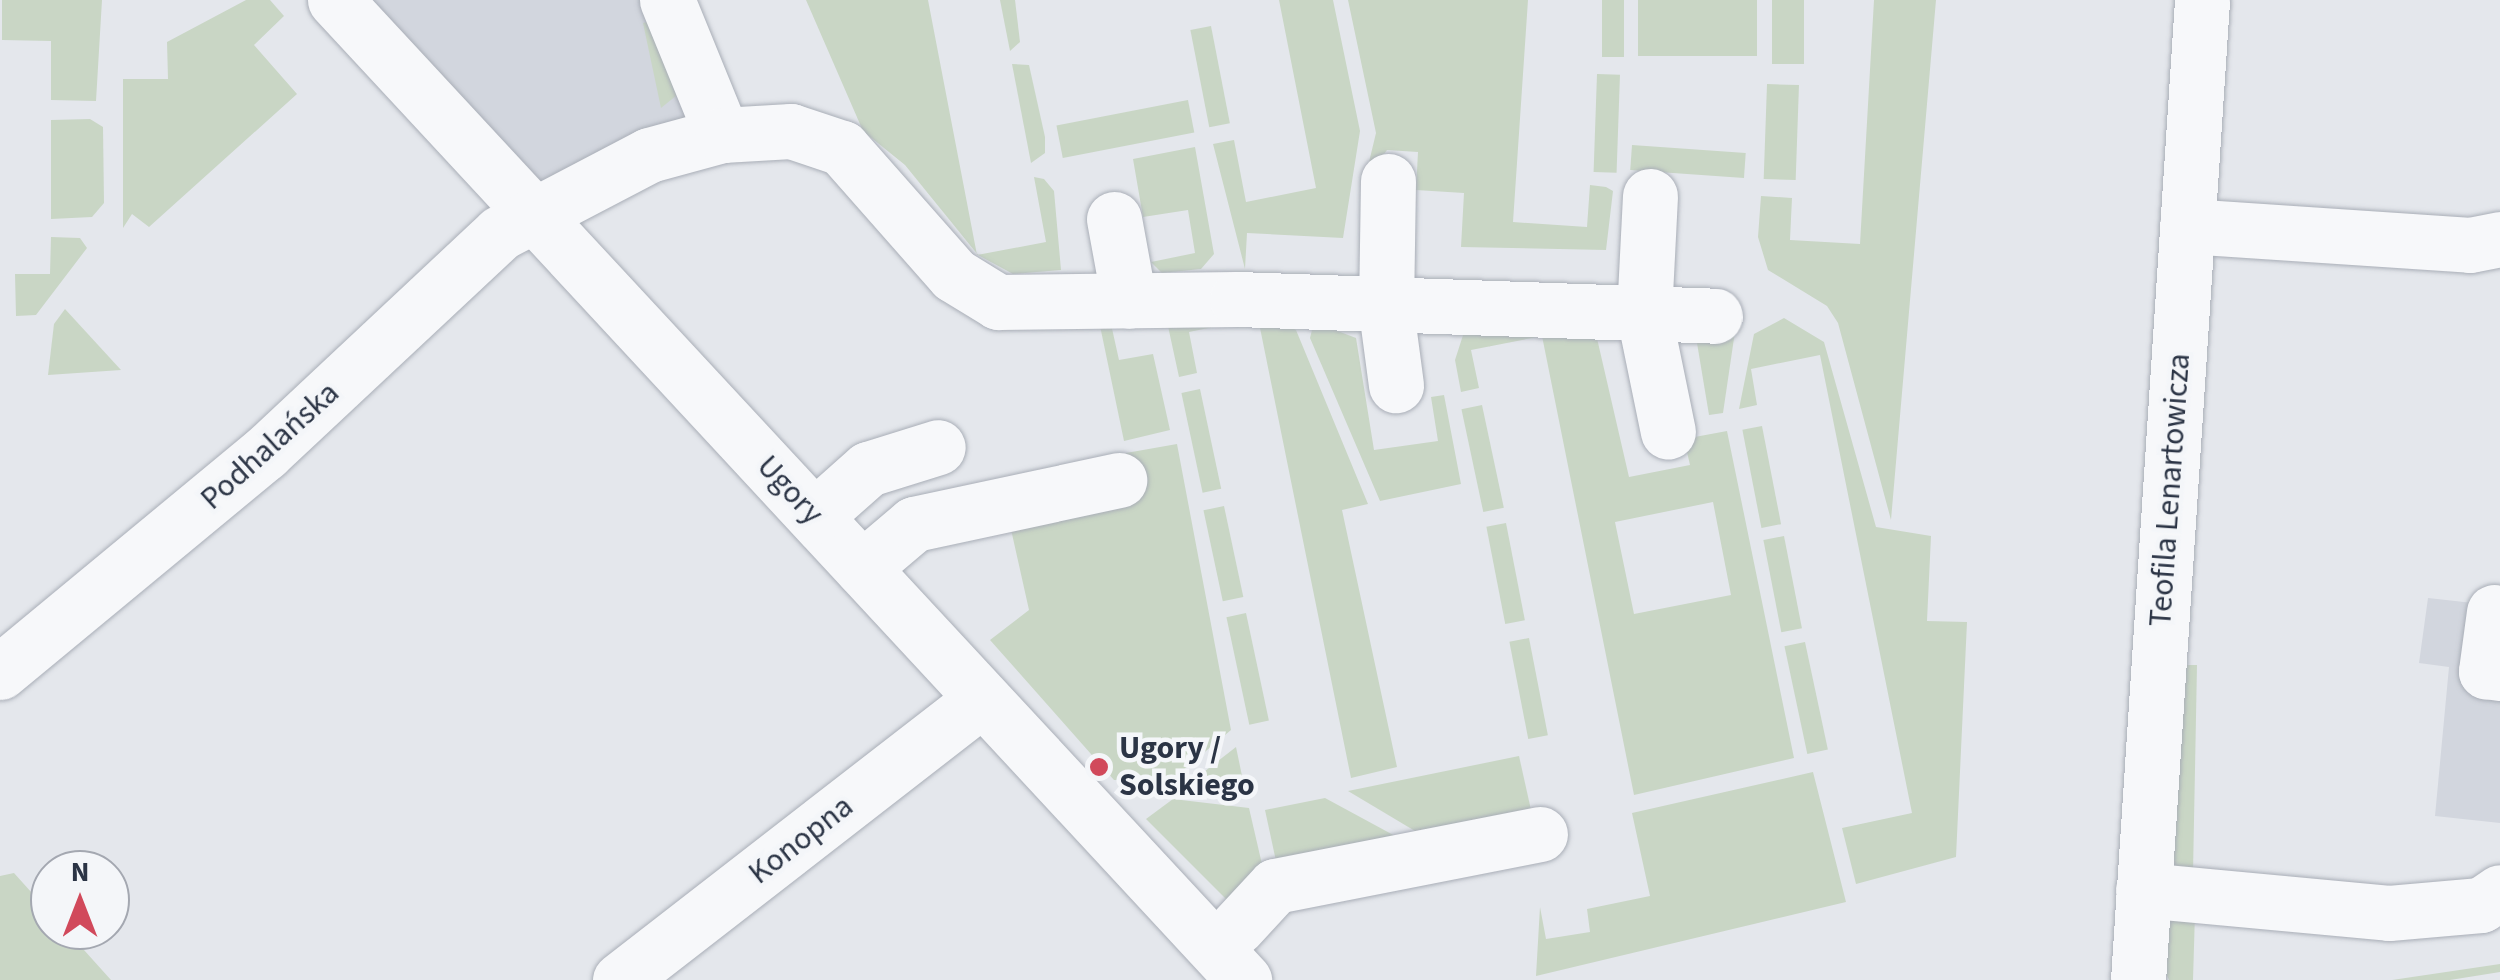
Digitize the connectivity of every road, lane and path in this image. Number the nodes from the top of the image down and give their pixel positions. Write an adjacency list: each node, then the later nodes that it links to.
1 (335, 0): 7 (street, Ugory)
2 (668, 0): 4 (street)
3 (2202, 0): 9 (street, Teofila Lenartowicza)
4 (722, 135): 7 (street, Podhalańska); 11 (street, Podhalańska)
5 (1388, 181): 12 (street)
6 (1650, 196): 13 (street)
7 (534, 210): 19 (street, Ugory); 22 (street, Podhalańska)
8 (1114, 218): 11 (street)
9 (2188, 226): 10 (street); 26 (street, Teofila Lenartowicza)
10 (2500, 239)
11 (1129, 301): 12 (street, Podhalańska)
12 (1386, 310): 13 (street, Podhalańska); 15 (street)
13 (1644, 315): 14 (street, Podhalańska); 16 (street)
14 (1715, 316)
15 (1396, 385)
16 (1668, 432)
17 (938, 447): 19 (street)
18 (1119, 480): 20 (street)
19 (815, 516): 20 (street, Ugory)
20 (862, 568): 24 (street, Ugory)
21 (2494, 612): 23 (street)
22 (0, 672)
23 (2500, 673)
24 (981, 700): 30 (street, Konopna); 31 (street, Ugory)
25 (1540, 834): 28 (street)
26 (2143, 890): 27 (street); 29 (street, Teofila Lenartowicza)
27 (2500, 892)
28 (1236, 927)
29 (2139, 979)
30 (620, 980)
31 (1244, 980)

